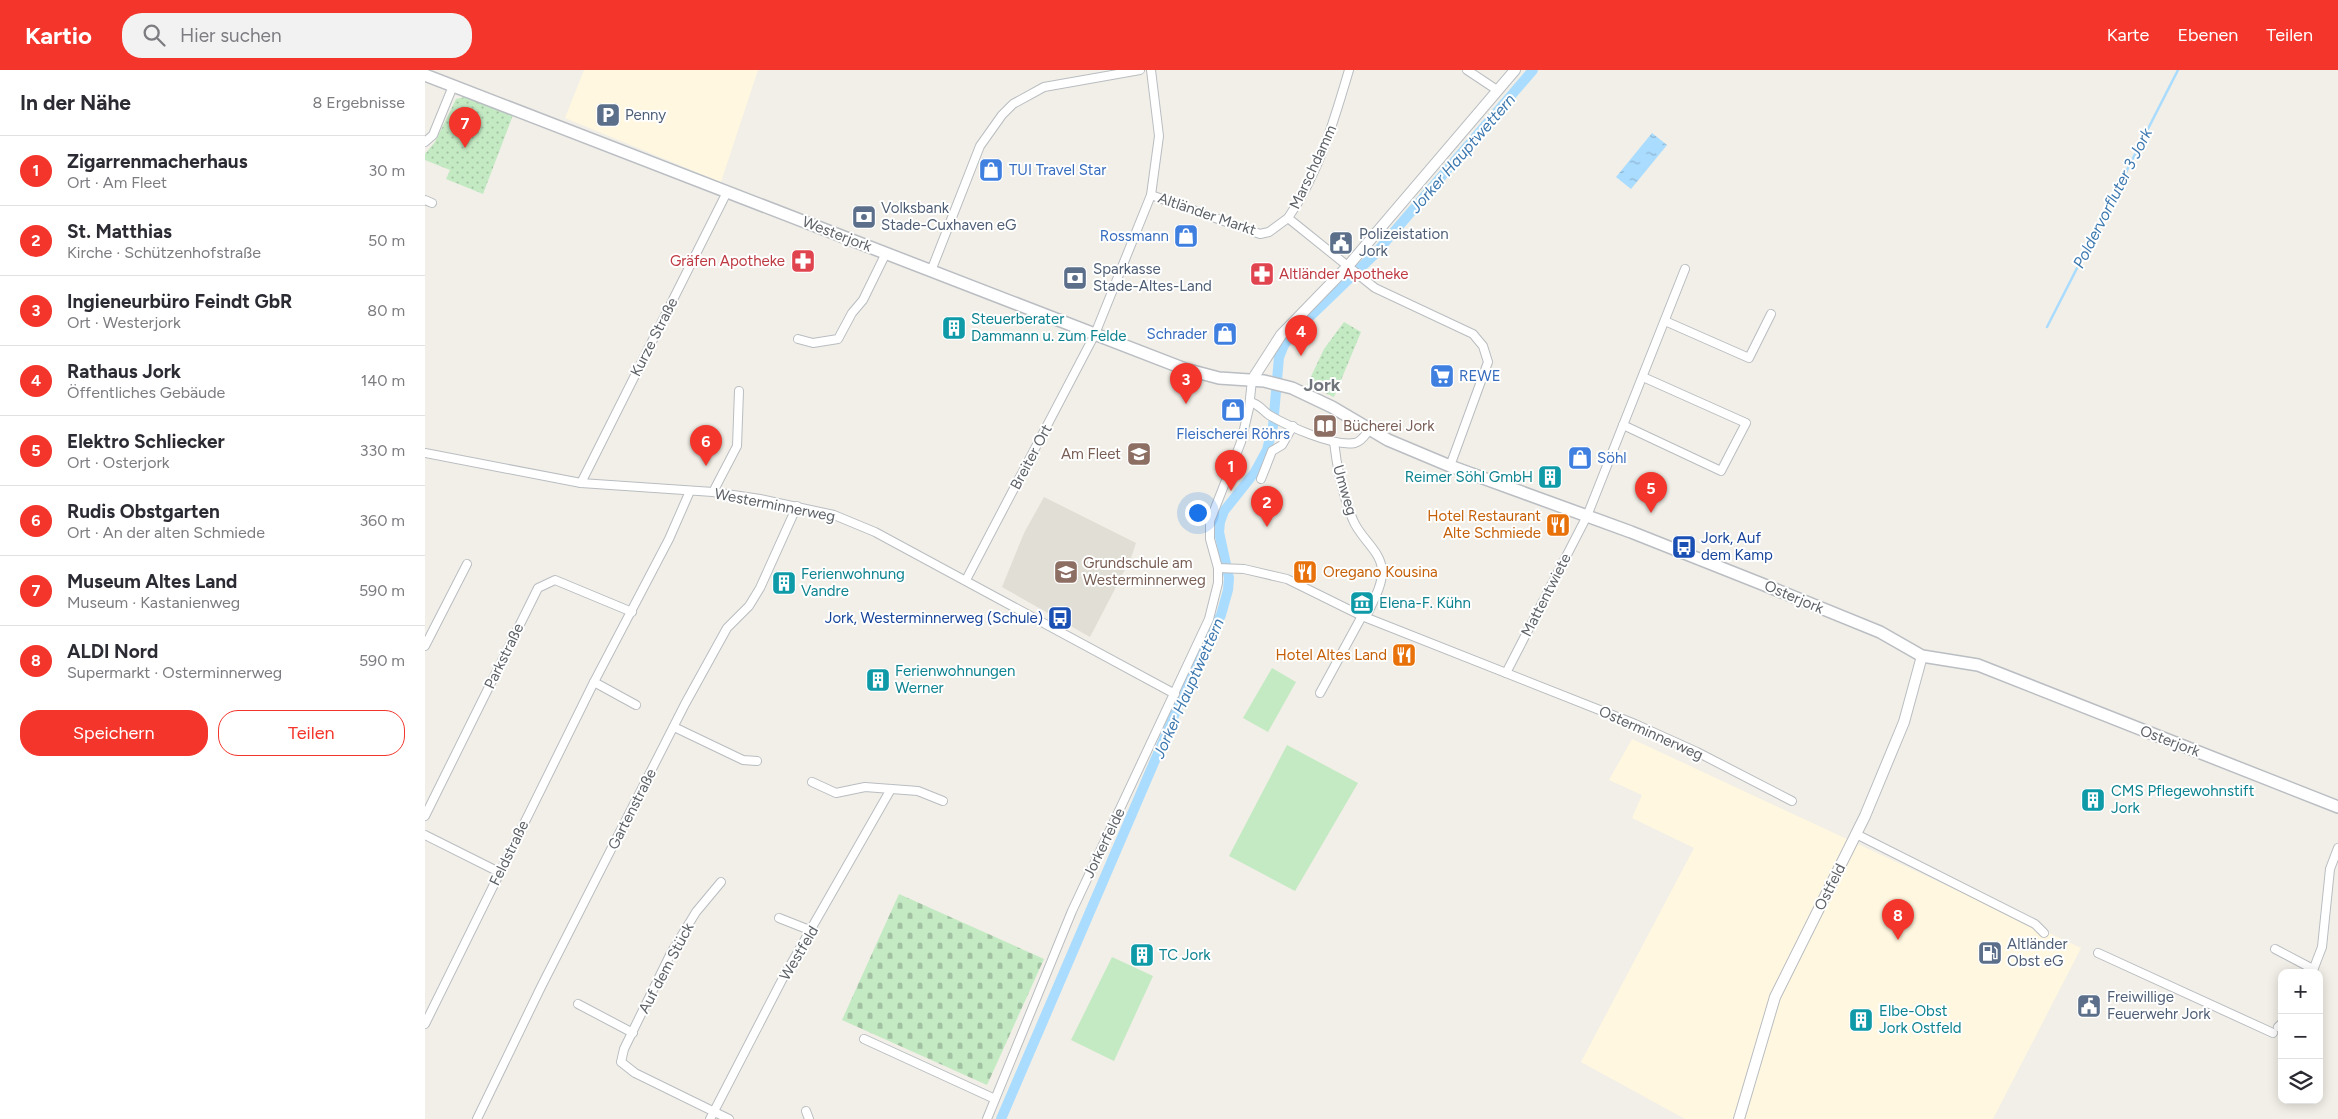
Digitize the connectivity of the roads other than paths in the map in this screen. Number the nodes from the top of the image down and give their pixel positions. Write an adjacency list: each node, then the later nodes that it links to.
1 (1140, 70): 16 (street)
2 (1151, 70): 11 (street, Breiter Ort)
3 (1349, 70): 12 (street, Marschdamm)
4 (1467, 70): 8 (street)
5 (1515, 70): 8 (street)
6 (425, 75): 7 (main road, Westerjork)
7 (453, 86): 9 (street); 10 (main road, Westerjork)
8 (1497, 90): 14 (street)
9 (425, 142)
10 (727, 192): 13 (main road, Westerjork); 32 (street, Kurze Straße)
11 (1151, 195): 12 (street, Altländer Markt); 19 (street, Breiter Ort)
12 (1288, 218): 14 (street, Marschdamm)
13 (886, 253): 16 (main road, Westerjork); 20 (street)
14 (1351, 267): 22 (street); 30 (street, Marschdamm)
15 (1685, 269): 18 (street, Mattentwiete)
16 (931, 271): 19 (main road, Westerjork)
17 (1771, 314): 18 (street)
18 (1665, 321): 21 (street, Mattentwiete)
19 (1095, 334): 22 (main road, Westerjork); 39 (street, Breiter Ort)
20 (798, 339)
21 (1643, 378): 25 (street, Mattentwiete); 25 (street)
22 (1252, 380): 24 (street); 27 (main road, Osterjork)
23 (739, 391): 34 (street)
24 (1250, 402): 26 (street); 38 (street)
25 (1623, 425): 36 (street, Mattentwiete)
26 (1293, 426): 28 (street); 31 (street)
27 (1369, 430): 28 (street); 30 (main road, Osterjork)
28 (1334, 442): 41 (street, Umweg)
29 (425, 453): 32 (street, Westerminnerweg)
30 (1450, 466): 36 (main road, Osterjork)
31 (1261, 479)
32 (581, 483): 33 (street, Westerminnerweg)
33 (690, 491): 34 (street, Westerminnerweg); 40 (street, Feldstraße)
34 (713, 492): 35 (street, Westerminnerweg)
35 (797, 506): 39 (street, Westerminnerweg); 49 (street, Gartenstraße)
36 (1587, 516): 43 (main road, Osterjork); 44 (street, Mattentwiete)
37 (467, 564): 42 (street)
38 (1219, 568): 41 (street, Osterminnerweg); 47 (street, Jorkerfelde)
39 (967, 580): 47 (street, Westerminnerweg)
40 (632, 612): 45 (street, Feldstraße); 56 (street, Parkstraße)
41 (1364, 616): 44 (street, Osterminnerweg); 46 (street, Umweg)
42 (425, 646)
43 (1922, 656): 55 (main road, Osterjork); 57 (street, Ostfeld)
44 (1506, 673): 54 (street, Osterminnerweg)
45 (594, 682): 48 (street); 60 (street, Feldstraße)
46 (1320, 693)
47 (1175, 694): 74 (street, Jorkerfelde)
48 (636, 705)
49 (674, 727): 50 (street); 76 (street, Gartenstraße)
50 (757, 761)
51 (812, 782): 52 (street)
52 (891, 789): 53 (street); 63 (street, Westfeld)
53 (943, 801)
54 (1792, 801)
55 (2338, 806)
56 (425, 816)
57 (1856, 834): 64 (street); 80 (street, Ostfeld)
58 (425, 835): 60 (street)
59 (2338, 848): 68 (street)
60 (499, 872): 70 (street, Feldstraße)
61 (721, 882): 72 (street, Auf dem Stück)
62 (779, 918): 63 (street)
63 (812, 931): 75 (street, Westfeld)
64 (2045, 933)
65 (2275, 949): 67 (street)
66 (2098, 952): 71 (street)
67 (2310, 969)
68 (2314, 969)
69 (578, 1004): 72 (street)
70 (425, 1024)
71 (2278, 1028)
72 (633, 1033): 75 (street, Auf dem Stück)
73 (864, 1039): 74 (street)
74 (995, 1099): 79 (street, Jorkerfelde)
75 (714, 1111): 77 (street, Westfeld); 78 (street)
76 (477, 1119)
77 (710, 1119)
78 (729, 1119)
79 (987, 1119)
80 (1739, 1119)

